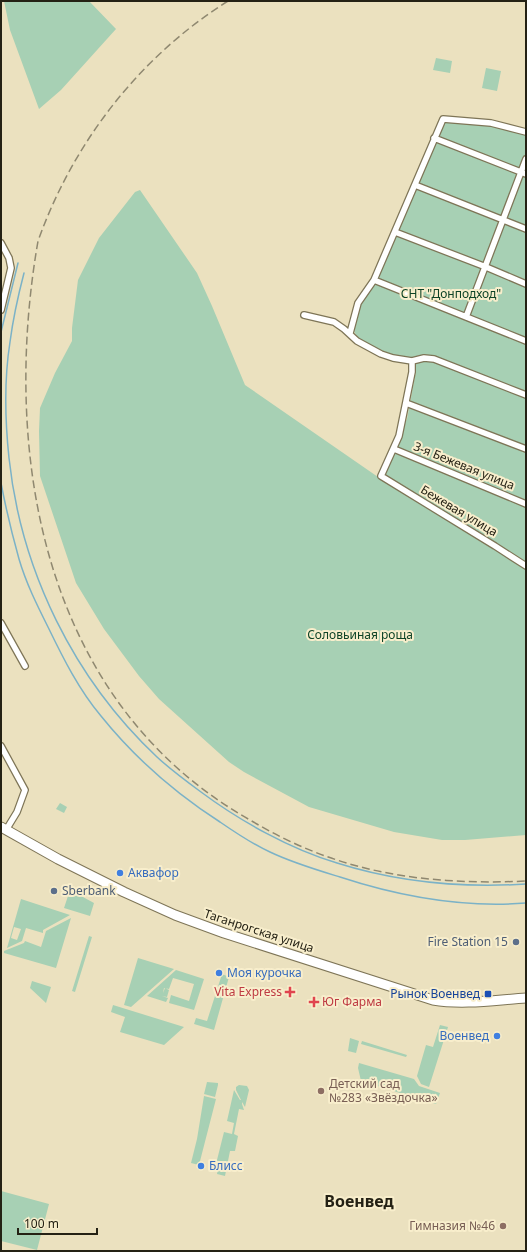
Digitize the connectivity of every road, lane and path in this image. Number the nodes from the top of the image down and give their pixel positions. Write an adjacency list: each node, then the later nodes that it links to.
1 (526, 132): 2 (street)
2 (434, 138): 4 (street); 5 (street)
3 (526, 159): 4 (street)
4 (524, 173): 6 (street)
5 (415, 185): 6 (street); 8 (street)
6 (504, 219): 7 (street); 10 (street)
7 (526, 228)
8 (394, 232): 10 (street); 11 (street)
9 (1, 243): 13 (street)
10 (486, 267): 12 (street); 15 (street)
11 (374, 280): 15 (street); 16 (street)
12 (526, 284)
13 (1, 310)
14 (304, 315): 16 (street)
15 (466, 317): 17 (street)
16 (350, 334): 18 (street)
17 (526, 340)
18 (412, 360): 19 (street); 20 (street)
19 (526, 395)
20 (406, 403): 21 (street); 22 (street)
21 (394, 449): 23 (street, 3-я Бежевая улица); 24 (street, Бежевая улица)
22 (526, 449)
23 (526, 504)
24 (526, 566)
25 (1, 623): 26 (street)
26 (25, 666)
27 (1, 746): 28 (street)
28 (3, 831): 29 (main road, Таганрогская улица)
29 (240, 941): 30 (main road, Таганрогская улица); 31 (main road, Таганрогская улица)
30 (526, 998)
31 (526, 1004)

